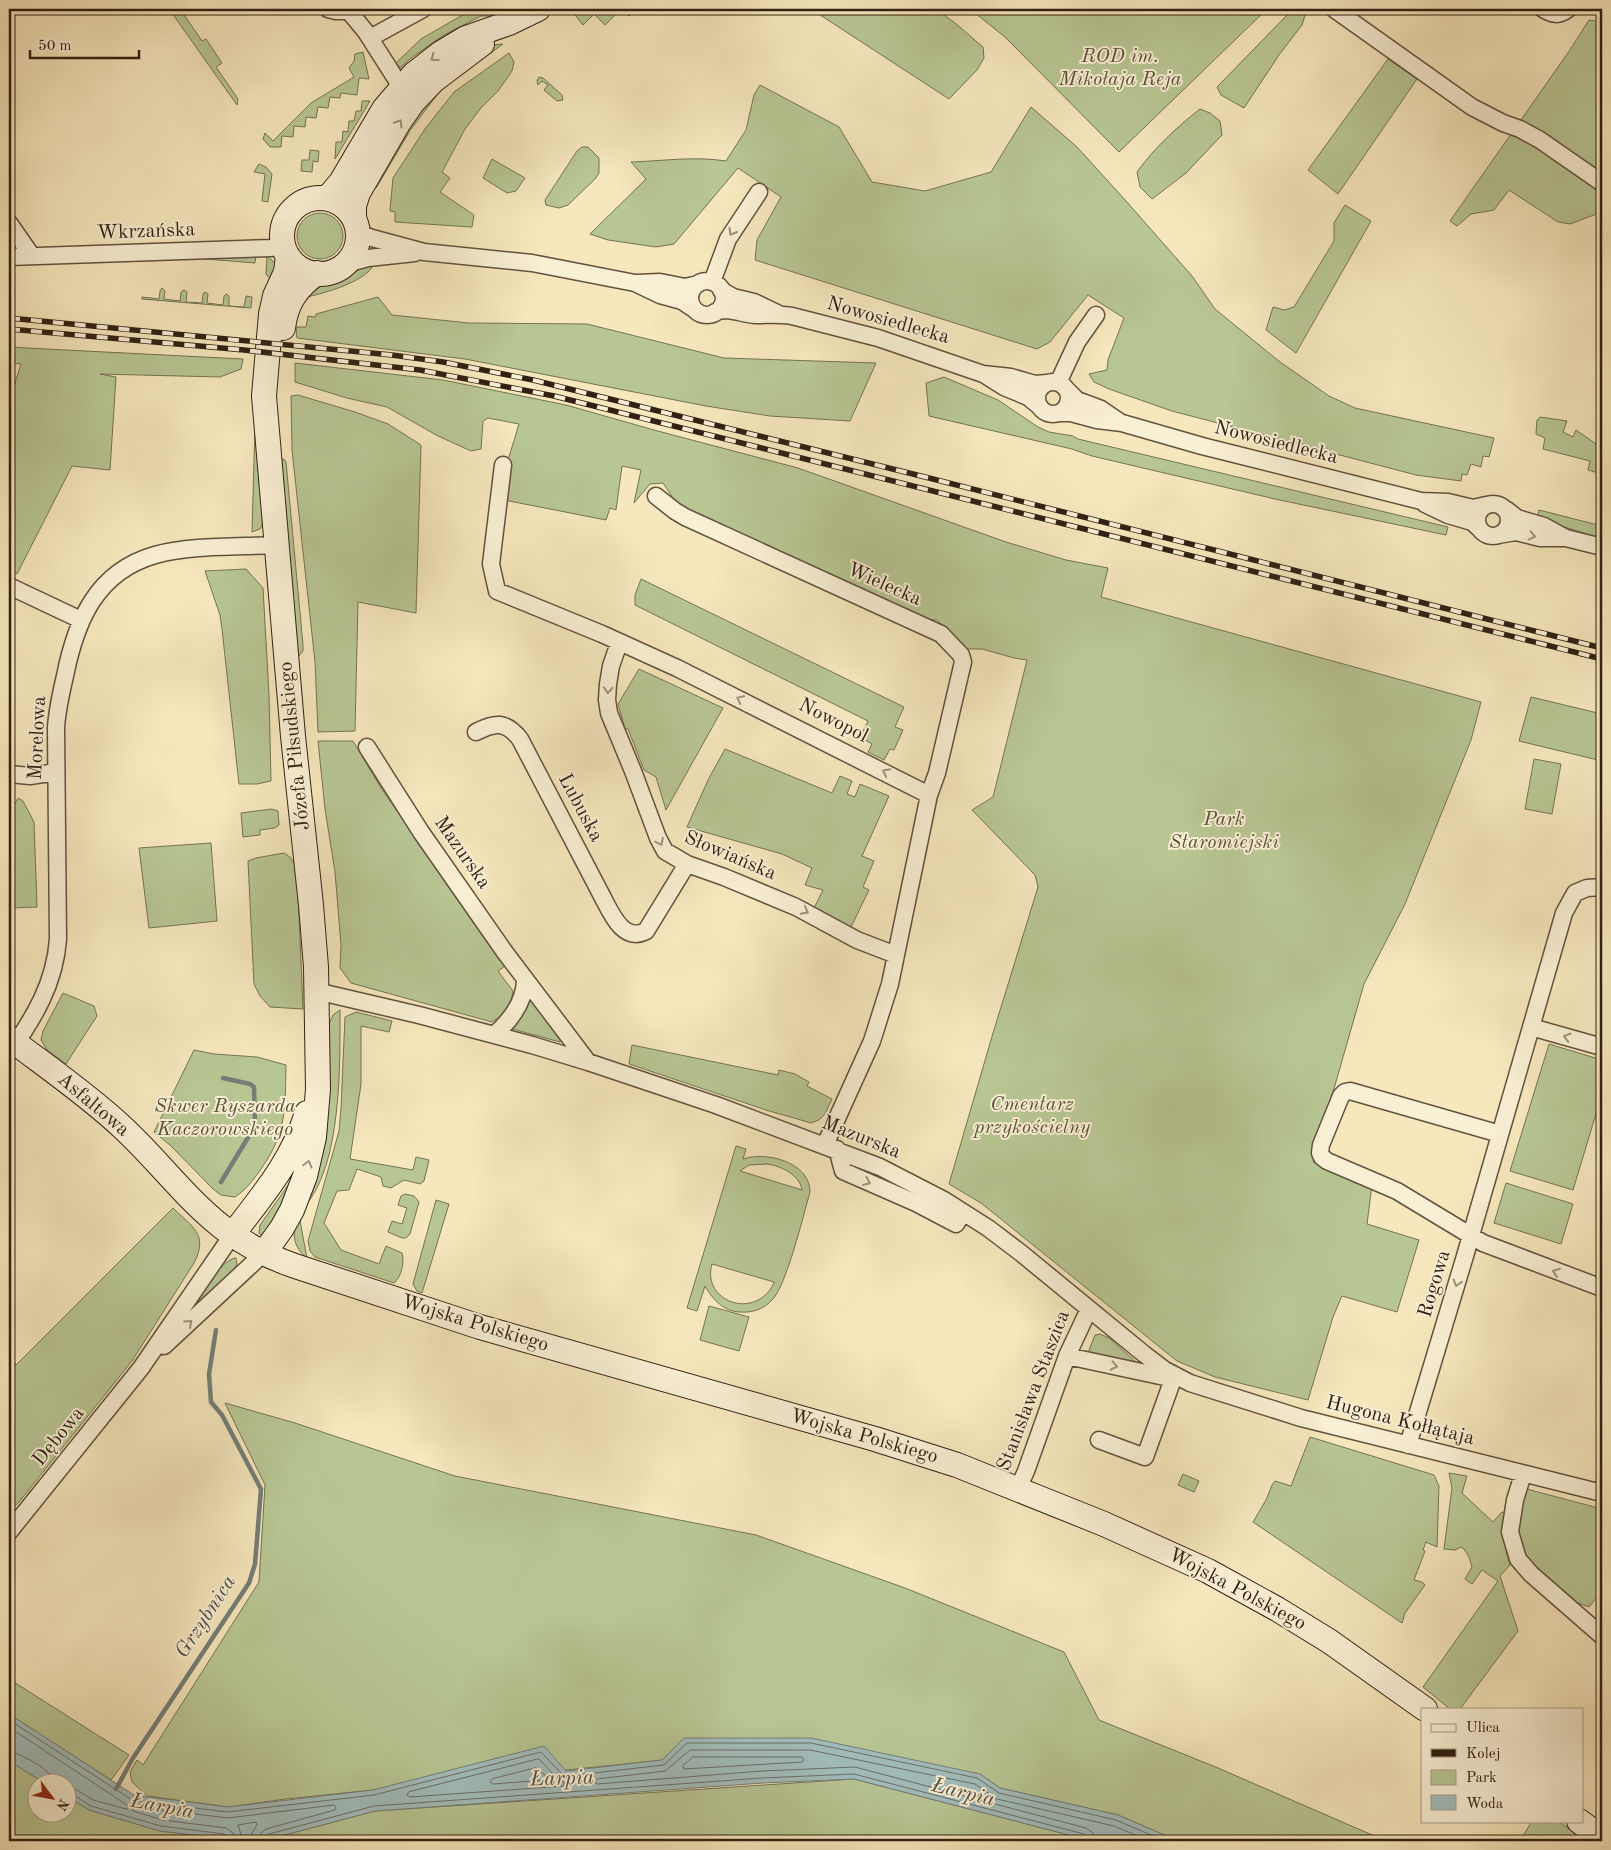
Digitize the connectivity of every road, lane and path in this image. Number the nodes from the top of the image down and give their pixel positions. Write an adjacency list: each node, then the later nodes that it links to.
1 (328, 9): 7 (street)
2 (423, 9): 9 (street)
3 (538, 9): 8 (street)
4 (1334, 9): 11 (street)
5 (1543, 9): 6 (street)
6 (1568, 9)
7 (348, 10): 9 (street)
8 (509, 23): 10 (street, one-way to 10); 15 (street, one-way to 8)
9 (370, 38): 10 (street)
10 (401, 87): 13 (street)
11 (1602, 183)
12 (759, 192): 23 (street, one-way to 23)
13 (325, 198): 15 (street); 16 (street, Józefa Piłsudskiego)
14 (9, 222): 18 (street)
15 (356, 222): 17 (street, Nowosiedlecka); 20 (street)
16 (286, 250): 18 (street, Wkrzańska); 21 (street); 33 (street, Józefa Piłsudskiego)
17 (424, 252): 20 (street, Nowosiedlecka); 22 (street, Nowosiedlecka)
18 (32, 256): 19 (street, Wkrzańska)
19 (9, 257)
20 (346, 264): 21 (street, Józefa Piłsudskiego)
21 (317, 273): 33 (street, Józefa Piłsudskiego)
22 (635, 283): 23 (street, Nowosiedlecka); 24 (street, Nowosiedlecka)
23 (711, 285): 24 (street); 25 (street); 26 (street, Nowosiedlecka)
24 (694, 309): 25 (street, Nowosiedlecka)
25 (715, 312): 26 (street, Nowosiedlecka)
26 (779, 314): 28 (street, Nowosiedlecka)
27 (1096, 315): 29 (street)
28 (984, 374): 29 (street, Nowosiedlecka); 30 (street, Nowosiedlecka)
29 (1057, 385): 30 (street); 31 (street); 32 (street, Nowosiedlecka)
30 (1039, 406): 31 (street, Nowosiedlecka)
31 (1058, 413): 32 (street, Nowosiedlecka)
32 (1122, 423): 36 (street, Nowosiedlecka)
33 (267, 443): 42 (street, Józefa Piłsudskiego)
34 (503, 466): 46 (street, Nowopol)
35 (656, 496): 51 (street, Wielecka)
36 (1421, 501): 37 (street, Nowosiedlecka); 39 (street, Nowosiedlecka)
37 (1486, 505): 38 (street, Nowosiedlecka); 39 (street)
38 (1507, 510): 40 (street); 41 (street, Nowosiedlecka)
39 (1480, 529): 40 (street, Nowosiedlecka)
40 (1498, 536): 41 (street, Nowosiedlecka, one-way to 41)
41 (1566, 538): 43 (street, Nowosiedlecka)
42 (276, 545): 45 (street, Morelowa); 56 (street, Józefa Piłsudskiego)
43 (1602, 547)
44 (9, 586): 45 (street)
45 (81, 620): 49 (street, Morelowa)
46 (619, 643): 51 (street, Nowopol, one-way to 46); 52 (street, Słowiańska, one-way to 52)
47 (476, 732): 52 (street, Lubuska)
48 (367, 747): 55 (street, Mazurska)
49 (56, 772): 50 (street); 59 (street, Morelowa)
50 (9, 774)
51 (929, 795): 54 (street)
52 (687, 864): 54 (street, Słowiańska, one-way to 54)
53 (1602, 886): 57 (street, Rogowa)
54 (896, 955): 64 (street)
55 (525, 981): 58 (street); 62 (street, Mazurska)
56 (316, 991): 58 (street, Mazurska); 61 (street, Józefa Piłsudskiego)
57 (1531, 1027): 60 (street, one-way to 57); 63 (street, Rogowa)
58 (494, 1035): 62 (street, Mazurska)
59 (11, 1045): 66 (street, Asfaltowa)
60 (1602, 1047)
61 (316, 1050): 65 (street, Józefa Piłsudskiego); 67 (street, Józefa Piłsudskiego, one-way to 61)
62 (588, 1062): 64 (street, Mazurska)
63 (1500, 1134): 69 (street, Rogowa); 69 (street)
64 (831, 1147): 73 (street)
65 (266, 1191): 66 (street, Józefa Piłsudskiego); 68 (street, Józefa Piłsudskiego)
66 (187, 1194): 68 (street, Asfaltowa)
67 (292, 1210): 70 (street, Józefa Piłsudskiego); 71 (street, Józefa Piłsudskiego)
68 (233, 1234): 70 (street, Asfaltowa); 75 (street, Dębowa)
69 (1471, 1236): 72 (street, one-way to 69); 79 (street, Rogowa, one-way to 79)
70 (264, 1253): 71 (street, Wojska Polskiego); 75 (street, Dębowa, one-way to 70)
71 (307, 1270): 81 (street, Wojska Polskiego)
72 (1602, 1288)
73 (1089, 1309): 74 (street, Stanisława Staszica); 77 (street, Hugona Kołłątaja)
74 (1066, 1356): 76 (street, Hugona Kołłątaja, one-way to 76); 81 (street, Stanisława Staszica)
75 (141, 1368): 83 (street, Dębowa)
76 (1173, 1379): 77 (street, Hugona Kołłątaja); 78 (street)
77 (1190, 1383): 79 (street, Hugona Kołłątaja)
78 (1099, 1440)
79 (1408, 1445): 80 (street, Hugona Kołłątaja)
80 (1523, 1474): 82 (street, Hugona Kołłątaja); 84 (street)
81 (1018, 1489): 85 (street, Wojska Polskiego)
82 (1602, 1493)
83 (9, 1532)
84 (1602, 1636)
85 (1424, 1708)

